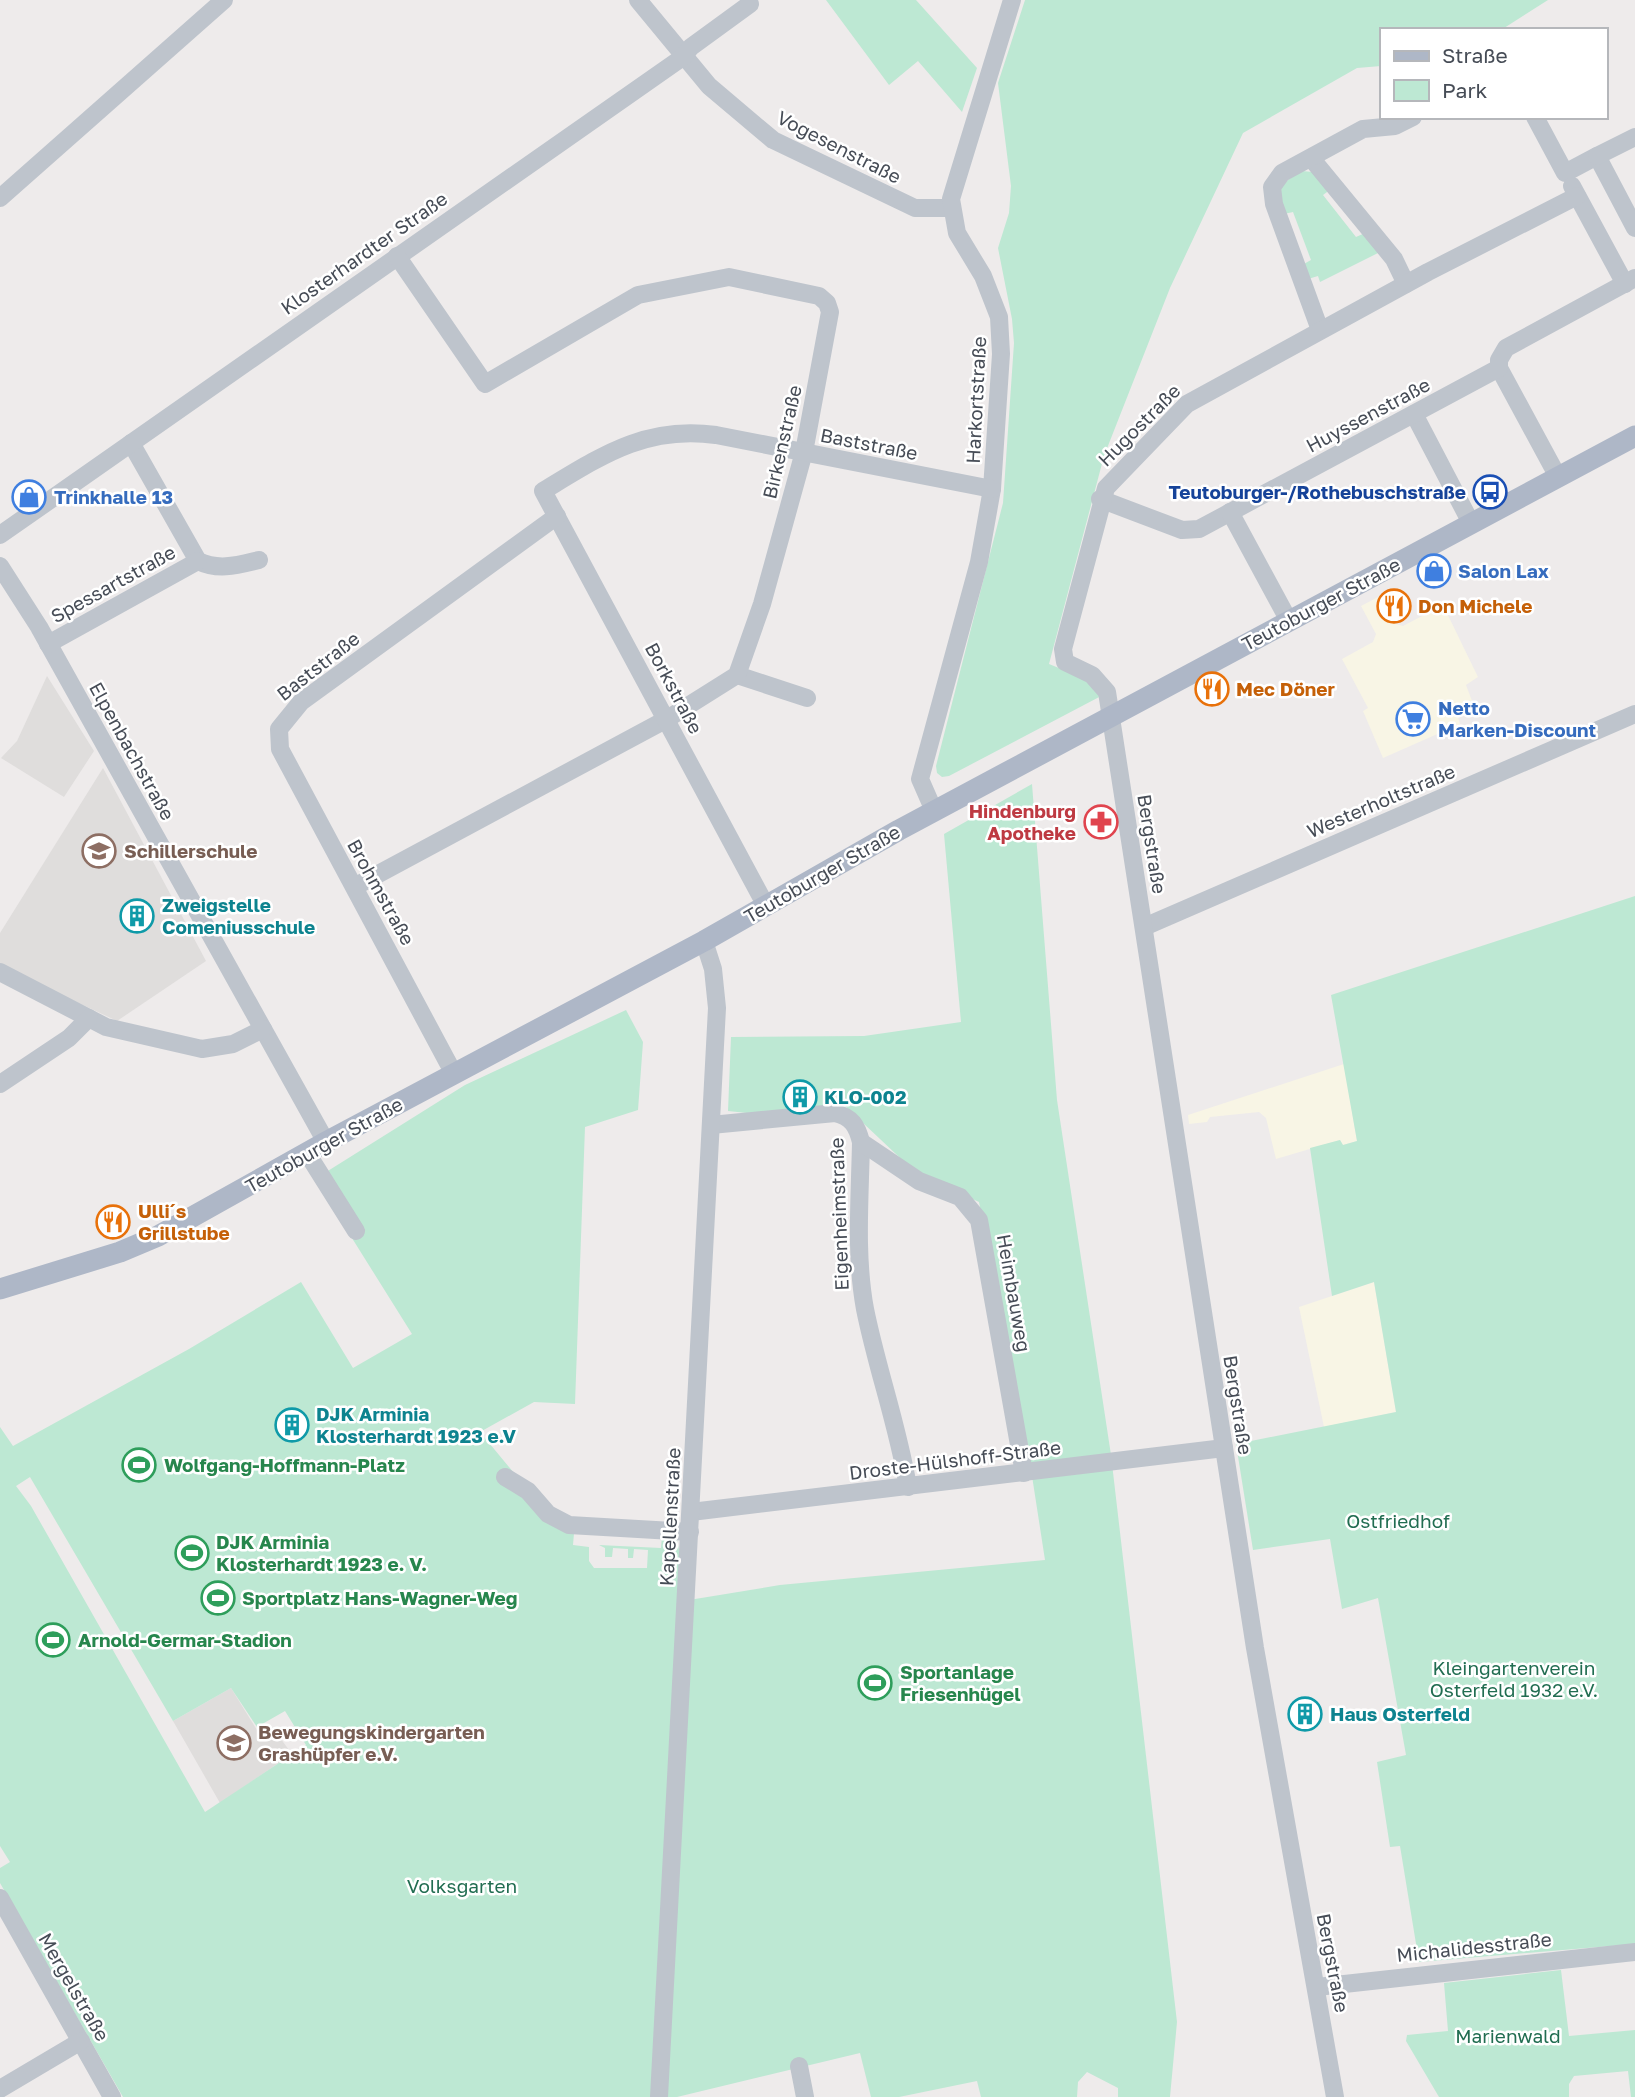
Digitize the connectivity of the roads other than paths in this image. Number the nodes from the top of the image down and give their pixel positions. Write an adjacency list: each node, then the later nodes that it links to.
1 (224, 0): 13 (street)
2 (638, 0): 5 (street, Vogesenstraße)
3 (1012, 0): 14 (street, Harkortstraße)
4 (750, 4): 5 (street, Klosterhardter Straße)
5 (683, 57): 14 (street, Vogesenstraße); 16 (street, Klosterhardter Straße)
6 (1409, 119): 10 (street)
7 (1536, 119): 11 (street)
8 (1635, 136): 9 (street)
9 (1597, 156): 11 (street); 15 (street)
10 (1311, 158): 18 (street); 19 (street)
11 (1565, 173): 12 (street)
12 (1577, 196): 17 (street); 18 (street, Hugostraße)
13 (0, 198)
14 (952, 208): 26 (street, Harkortstraße)
15 (1635, 228)
16 (397, 256): 23 (street, Klosterhardter Straße); 24 (street, Birkenstraße)
17 (1630, 281): 20 (street, Huyssenstraße)
18 (1406, 284): 19 (street, Hugostraße)
19 (1320, 330): 28 (street, Hugostraße)
20 (1499, 368): 21 (street, Huyssenstraße); 25 (street)
21 (1415, 414): 29 (street, Huyssenstraße); 31 (street)
22 (1635, 436): 25 (main road, Teutoburger Straße)
23 (131, 443): 32 (street, Klosterhardter Straße); 34 (street, Spessartstraße)
24 (804, 452): 26 (street, Baststraße); 27 (street, Baststraße); 38 (street, Birkenstraße)
25 (1559, 477): 31 (main road, Teutoburger Straße)
26 (992, 489): 44 (street, Harkortstraße)
27 (543, 491): 30 (street, Borkstraße)
28 (1100, 499): 29 (street, Huyssenstraße); 41 (street, Hugostraße)
29 (1230, 512): 36 (street)
30 (557, 516): 42 (street, Borkstraße); 43 (street, Baststraße)
31 (1471, 523): 36 (main road, Teutoburger Straße)
32 (0, 535)
33 (259, 560): 34 (street, Spessartstraße)
34 (198, 561): 37 (street, Spessartstraße)
35 (0, 566): 37 (street, Elpenbachstraße)
36 (1289, 621): 41 (main road, Teutoburger Straße)
37 (48, 643): 51 (street, Elpenbachstraße)
38 (737, 676): 39 (street); 42 (street)
39 (807, 698)
40 (1635, 714): 47 (street, Westerholtstraße)
41 (1110, 717): 44 (main road, Teutoburger Straße); 47 (street, Bergstraße)
42 (667, 719): 45 (street); 46 (street, Borkstraße)
43 (279, 729): 45 (street, Brohmstraße)
44 (934, 811): 46 (main road, Teutoburger Straße)
45 (356, 886): 52 (street, Brohmstraße)
46 (766, 906): 48 (main road, Teutoburger Straße)
47 (1144, 927): 60 (street, Bergstraße)
48 (704, 941): 52 (main road, Teutoburger Straße); 54 (street, Kapellenstraße)
49 (0, 972): 50 (street)
50 (89, 1018): 51 (street); 53 (street)
51 (263, 1029): 55 (street, Elpenbachstraße)
52 (454, 1074): 55 (main road, Teutoburger Straße)
53 (0, 1084)
54 (711, 1125): 56 (street, Eigenheimstraße); 64 (street, Kapellenstraße)
55 (326, 1142): 57 (main road, Teutoburger Straße)
56 (861, 1142): 61 (street, Heimbauweg); 63 (street, Eigenheimstraße)
57 (307, 1153): 58 (street); 59 (main road, Teutoburger Straße)
58 (356, 1231)
59 (0, 1289)
60 (1224, 1448): 61 (street, Droste-Hülshoff-Straße); 68 (street, Bergstraße)
61 (1024, 1474): 63 (street, Droste-Hülshoff-Straße)
62 (505, 1477): 65 (street)
63 (908, 1487): 64 (street, Droste-Hülshoff-Straße)
64 (691, 1512): 65 (street, Kapellenstraße)
65 (690, 1532): 73 (street, Kapellenstraße)
66 (0, 1898): 69 (street, Mergelstraße)
67 (1635, 1952): 68 (street, Michalidesstraße)
68 (1317, 1987): 75 (street, Bergstraße)
69 (80, 2041): 71 (street); 72 (street, Mergelstraße)
70 (799, 2066): 74 (street)
71 (0, 2089)
72 (112, 2097)
73 (660, 2097)
74 (805, 2097)
75 (1335, 2097)

